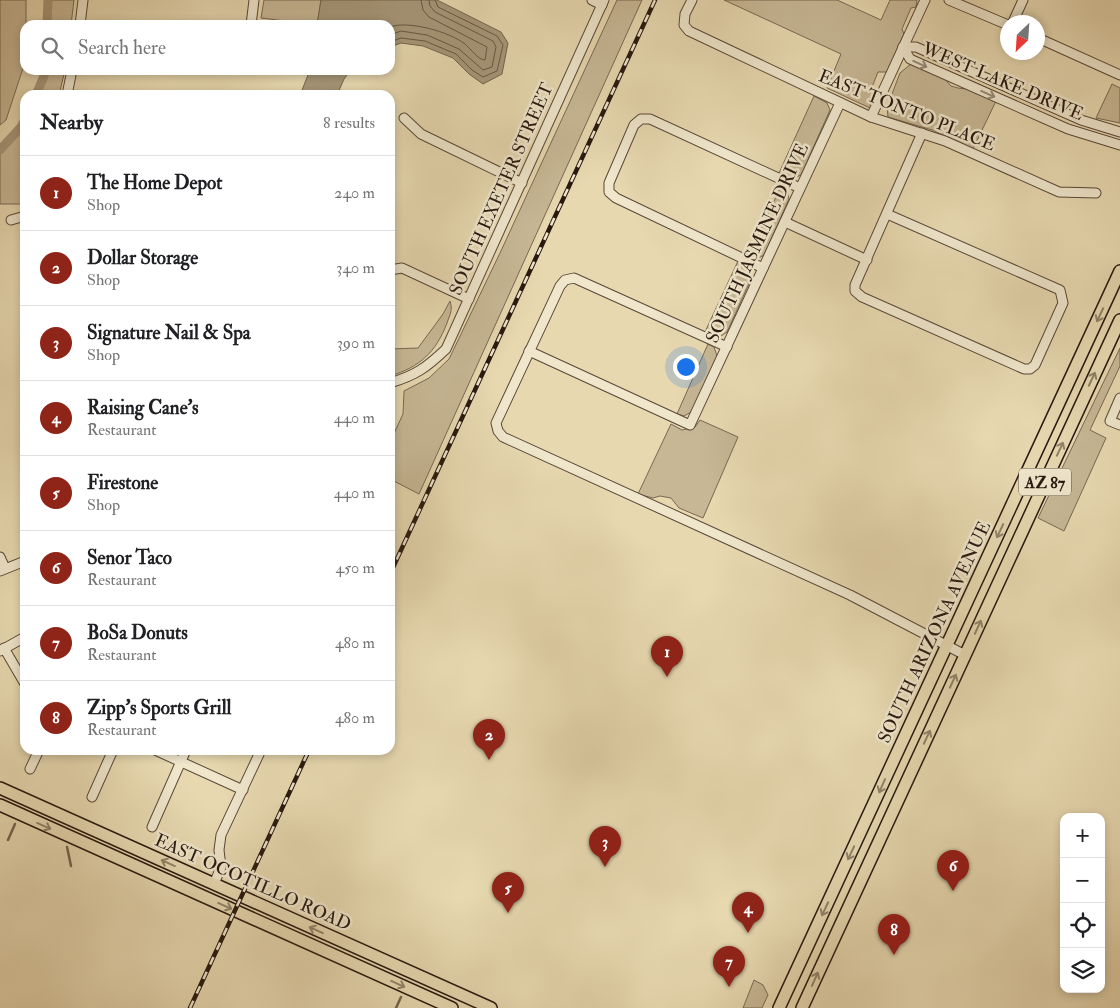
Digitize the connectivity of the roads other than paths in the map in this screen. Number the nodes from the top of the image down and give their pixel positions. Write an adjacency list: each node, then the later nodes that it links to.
1 (83, 0): 10 (street)
2 (254, 0): 11 (street)
3 (592, 0): 8 (street)
4 (692, 0): 20 (street, EAST TONTO PLACE)
5 (925, 0): 14 (street)
6 (949, 0): 12 (street)
7 (1023, 0): 9 (street)
8 (603, 2): 26 (street, SOUTH EXETER STREET)
9 (1016, 15)
10 (81, 20)
11 (251, 20)
12 (1000, 22)
13 (1045, 41): 16 (street)
14 (903, 47): 15 (street, WEST LAKE DRIVE); 18 (street, WEST LAKE DRIVE, one-way to 18); 21 (street)
15 (959, 66): 18 (street); 23 (street, WEST LAKE DRIVE)
16 (1120, 74)
17 (71, 75): 19 (street)
18 (954, 78): 25 (street, WEST LAKE DRIVE, one-way to 25)
19 (67, 90)
20 (840, 103): 21 (street, EAST TONTO PLACE); 27 (street, SOUTH JASMINE DRIVE)
21 (872, 117): 24 (street, EAST TONTO PLACE)
22 (404, 118): 26 (street)
23 (1120, 132)
24 (922, 133): 28 (street, EAST TONTO PLACE); 29 (street)
25 (1120, 145)
26 (522, 183): 37 (street, SOUTH EXETER STREET)
27 (800, 188): 32 (street, SOUTH JASMINE DRIVE); 34 (street)
28 (1096, 193)
29 (887, 214): 33 (street); 33 (street)
30 (20, 217): 31 (street)
31 (11, 220)
32 (785, 222): 33 (street); 34 (street, SOUTH JASMINE DRIVE)
33 (867, 260)
34 (763, 268): 39 (street, SOUTH JASMINE DRIVE)
35 (395, 269): 37 (street)
36 (1120, 271): 48 (main road, SOUTH ARIZONA AVENUE / AZ 87, one-way to 48)
37 (469, 299): 41 (street, SOUTH EXETER STREET)
38 (1120, 320): 50 (main road, AZ 87, one-way to 38)
39 (727, 347): 40 (street); 40 (street, SOUTH JASMINE DRIVE)
40 (529, 351): 48 (street)
41 (395, 382)
42 (1120, 398): 43 (street)
43 (1120, 425)
44 (0, 558): 46 (street)
45 (20, 563): 46 (street)
46 (2, 570)
47 (20, 640): 49 (street)
48 (947, 645): 50 (street); 67 (main road, SOUTH ARIZONA AVENUE / AZ 87, one-way to 67)
49 (2, 650): 51 (street)
50 (965, 655): 68 (main road, AZ 87, one-way to 50)
51 (20, 677)
52 (36, 755): 58 (street)
53 (110, 755): 61 (street)
54 (166, 755): 57 (street)
55 (183, 755): 57 (street)
56 (259, 755): 60 (street)
57 (180, 761): 60 (street); 63 (street)
58 (30, 769)
59 (0, 788): 64 (main road, EAST OCOTILLO ROAD, one-way to 59)
60 (243, 790): 64 (street)
61 (92, 797)
62 (0, 806): 65 (main road, EAST OCOTILLO ROAD, one-way to 65)
63 (152, 827)
64 (214, 884): 66 (main road, EAST OCOTILLO ROAD, one-way to 64)
65 (452, 1008)
66 (491, 1008)
67 (779, 1008)
68 (802, 1008)

